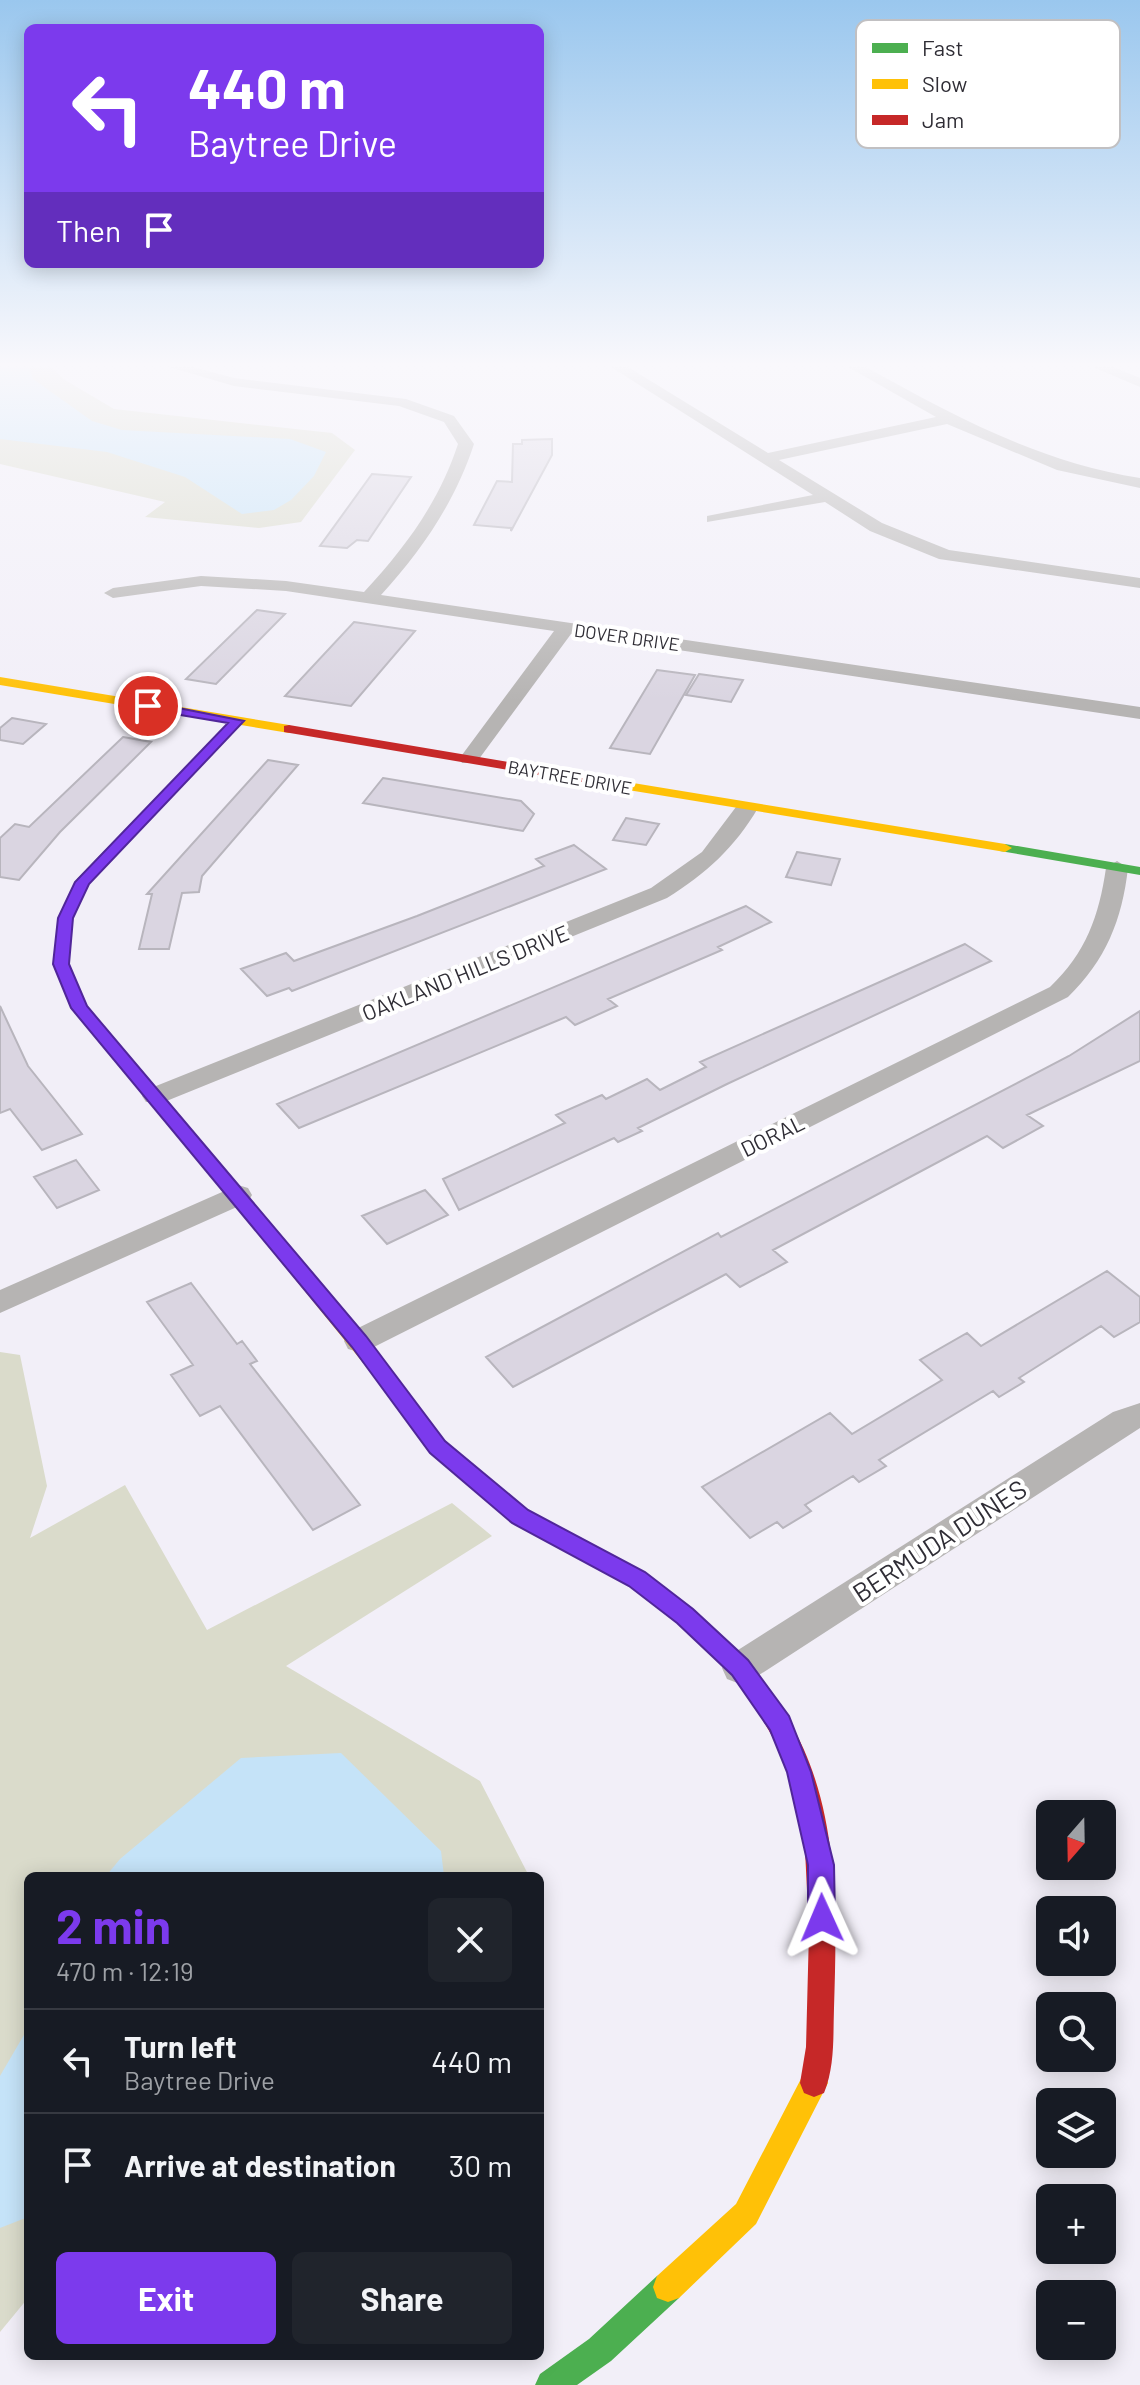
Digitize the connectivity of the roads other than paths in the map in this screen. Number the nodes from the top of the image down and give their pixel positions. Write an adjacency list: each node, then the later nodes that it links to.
1 (455, 478): 9 (street)
2 (799, 478): 5 (street)
3 (1114, 478): 4 (street)
4 (1140, 483)
5 (828, 497): 6 (street); 7 (street)
6 (713, 519)
7 (1140, 583)
8 (113, 593): 9 (street, DOVER DRIVE)
9 (369, 598): 10 (street, DOVER DRIVE)
10 (566, 628): 12 (street, DOVER DRIVE); 14 (street)
11 (0, 681): 13 (street, BAYTREE DRIVE)
12 (1140, 713)
13 (238, 721): 14 (street, BAYTREE DRIVE); 17 (street)
14 (469, 759): 15 (street, BAYTREE DRIVE)
15 (747, 808): 16 (street, BAYTREE DRIVE); 17 (street, OAKLAND HILLS DRIVE)
16 (1129, 869): 20 (street, DORAL)
17 (155, 1096): 18 (street)
18 (238, 1195): 19 (street); 20 (street)
19 (0, 1302)
20 (359, 1341): 22 (street)
21 (1140, 1415): 22 (street, BERMUDA DUNES)
22 (740, 1668): 23 (street)
23 (551, 2385)

